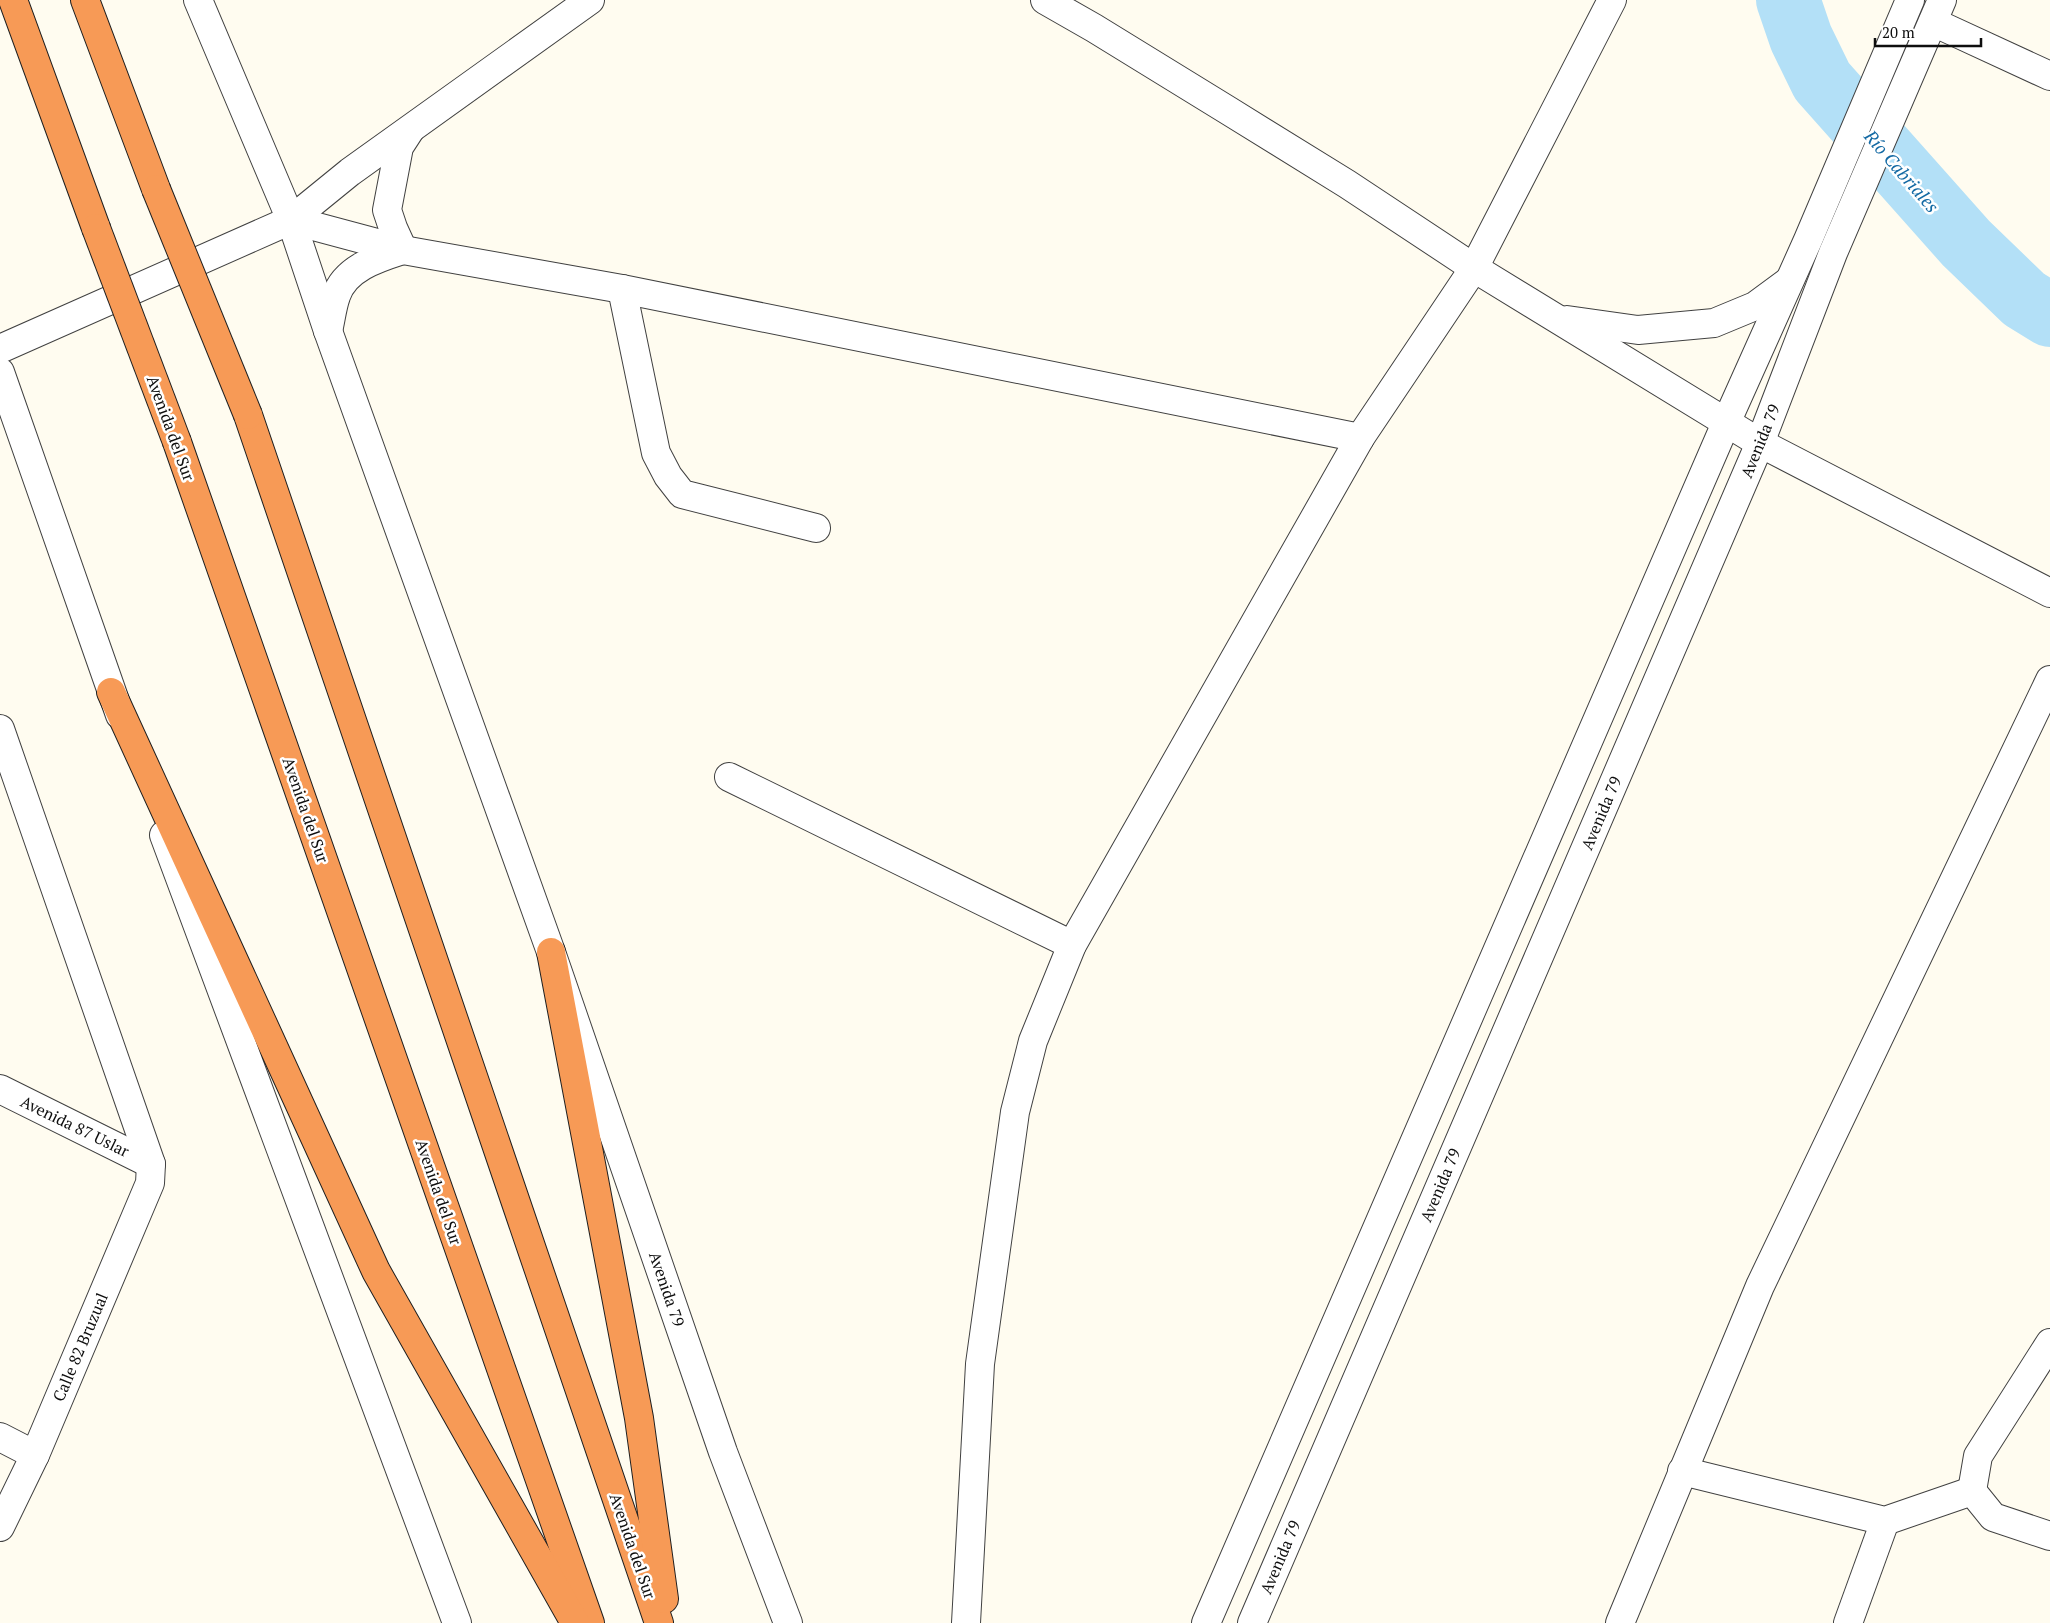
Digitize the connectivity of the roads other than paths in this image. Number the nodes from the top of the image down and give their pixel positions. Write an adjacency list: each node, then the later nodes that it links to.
1 (13, 0): 43 (highway, Avenida del Sur, bridge)
2 (86, 0): 44 (highway, Avenida del Sur, bridge)
3 (198, 0): 11 (street, Avenida 79)
4 (590, 0): 10 (street)
5 (1045, 0): 13 (street)
6 (1612, 0): 13 (street)
7 (1910, 0): 14 (street)
8 (1937, 11): 9 (street); 22 (street, Avenida 79)
9 (2050, 76)
10 (411, 128): 11 (street); 12 (street)
11 (291, 220): 12 (street); 17 (street, Avenida 79); 18 (street)
12 (403, 250): 15 (street); 17 (street)
13 (1474, 268): 16 (street); 21 (street)
14 (1790, 280): 16 (street); 20 (street)
15 (622, 289): 21 (street); 23 (street)
16 (1556, 319): 20 (street)
17 (328, 331): 30 (street, Avenida 79)
18 (0, 349)
19 (0, 372): 26 (street)
20 (1726, 423): 22 (street); 48 (street)
21 (1360, 438): 29 (street)
22 (1760, 443): 24 (street); 49 (street, Avenida 79)
23 (816, 528)
24 (2050, 593)
25 (2050, 680): 36 (street)
26 (111, 692): 41 (street); 42 (highway)
27 (0, 729): 32 (street)
28 (729, 777): 29 (street)
29 (1072, 945): 47 (street)
30 (550, 952): 45 (highway); 46 (street, Avenida 79)
31 (0, 1089): 32 (street, Avenida 87 Uslar)
32 (151, 1164): 35 (street, Calle 82 Bruzual)
33 (2050, 1343): 37 (street)
34 (0, 1437): 35 (street)
35 (35, 1454): 39 (street, Calle 82 Bruzual)
36 (1682, 1471): 38 (street); 50 (street)
37 (1972, 1491): 38 (street); 40 (street)
38 (1885, 1521): 51 (street)
39 (0, 1527)
40 (2050, 1536)
41 (457, 1623)
42 (575, 1623)
43 (590, 1623)
44 (659, 1623)
45 (668, 1623)
46 (788, 1623)
47 (966, 1623)
48 (1206, 1623)
49 (1252, 1623)
50 (1620, 1623)
51 (1848, 1623)

